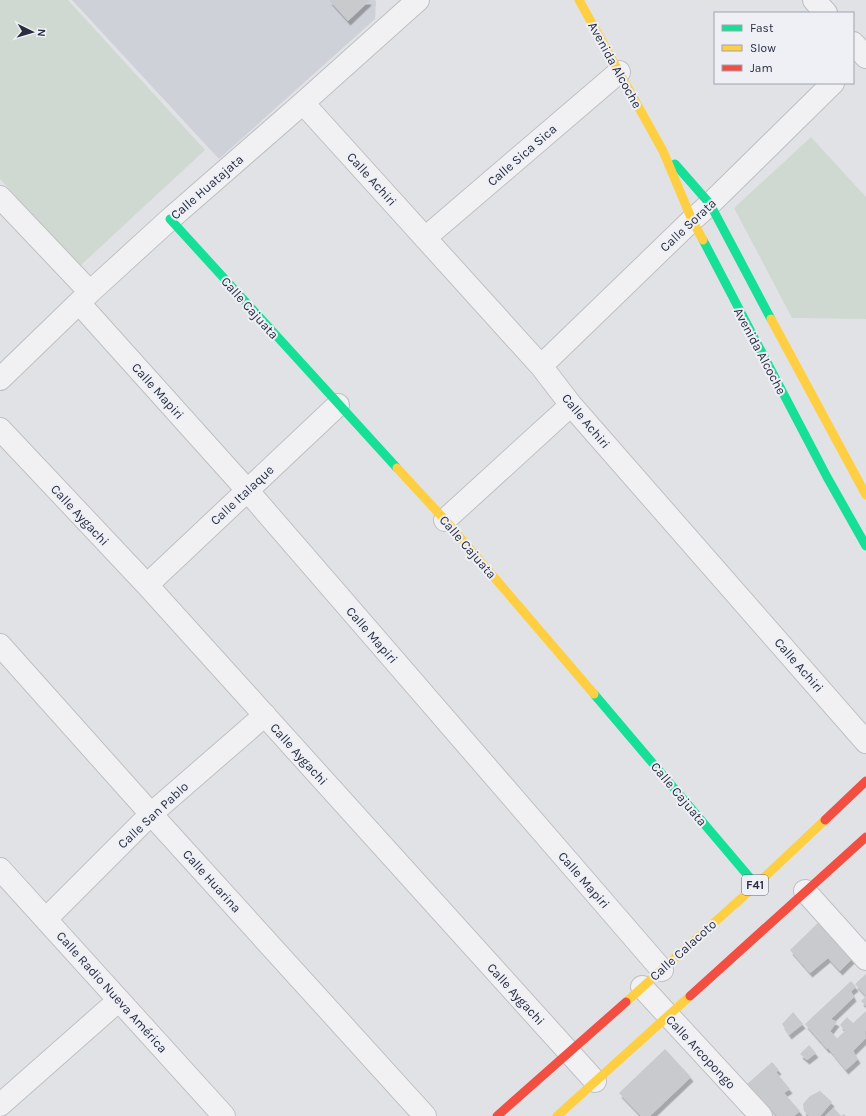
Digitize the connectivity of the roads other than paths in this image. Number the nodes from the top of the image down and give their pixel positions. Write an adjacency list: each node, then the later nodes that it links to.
1 (418, 0): 7 (street, Calle Huatajata)
2 (579, 0): 5 (street, Avenida Alcoche)
3 (814, 0): 4 (street)
4 (825, 12)
5 (619, 72): 8 (street, Avenida Alcoche); 13 (street, Calle Sica Sica)
6 (832, 84): 10 (street, Calle Sorata)
7 (303, 104): 11 (street, Calle Huatajata); 13 (street, Calle Achiri)
8 (663, 151): 10 (street, Avenida Alcoche); 12 (street, Avenida Alcoche)
9 (0, 196): 14 (street, Calle Mapiri)
10 (710, 204): 12 (street, Calle Sorata); 21 (street, Avenida Alcoche)
11 (170, 219): 14 (street, Calle Huatajata); 17 (street, Calle Cajuata)
12 (692, 220): 15 (street, Calle Sorata); 23 (street, Avenida Alcoche)
13 (425, 238): 15 (street, Calle Achiri)
14 (84, 298): 16 (street, Calle Huatajata); 20 (street, Calle Mapiri)
15 (541, 366): 18 (street, Calle Achiri)
16 (0, 379)
17 (338, 405): 20 (street, Calle Italaque); 22 (street, Calle Cajuata)
18 (571, 405): 22 (street); 27 (street, Calle Achiri)
19 (0, 429): 24 (street, Calle Aygachi)
20 (247, 490): 24 (street, Calle Italaque); 36 (street, Calle Mapiri)
21 (866, 495)
22 (445, 520): 32 (street, Calle Cajuata)
23 (866, 546)
24 (147, 585): 26 (street, Calle Aygachi)
25 (0, 645): 29 (street, Calle Huarina)
26 (265, 715): 29 (street, Calle San Pablo); 40 (street, Calle Aygachi)
27 (866, 742)
28 (866, 781): 32 (street, Calle Calacoto / F41)
29 (151, 814): 34 (street, Calle San Pablo); 44 (street, Calle Huarina)
30 (866, 837): 33 (street)
31 (4, 882): 34 (street, Calle Radio Nueva América)
32 (756, 885): 36 (street, Calle Calacoto / F41)
33 (805, 891): 35 (street); 39 (street)
34 (46, 919): 38 (street, Calle Radio Nueva América)
35 (866, 959)
36 (662, 970): 37 (street, Calle Calacoto / F41)
37 (642, 987): 39 (street, Calle Arcopongo); 40 (street, Calle Calacoto / F41)
38 (119, 1000): 42 (street); 43 (street, Calle Radio Nueva América)
39 (668, 1016): 41 (street); 47 (street, Calle Arcopongo)
40 (568, 1052): 41 (street, Calle Aygachi); 45 (street, Calle Calacoto / F41)
41 (595, 1081): 46 (street)
42 (0, 1104)
43 (224, 1116)
44 (425, 1116)
45 (497, 1116)
46 (557, 1116)
47 (761, 1116)

